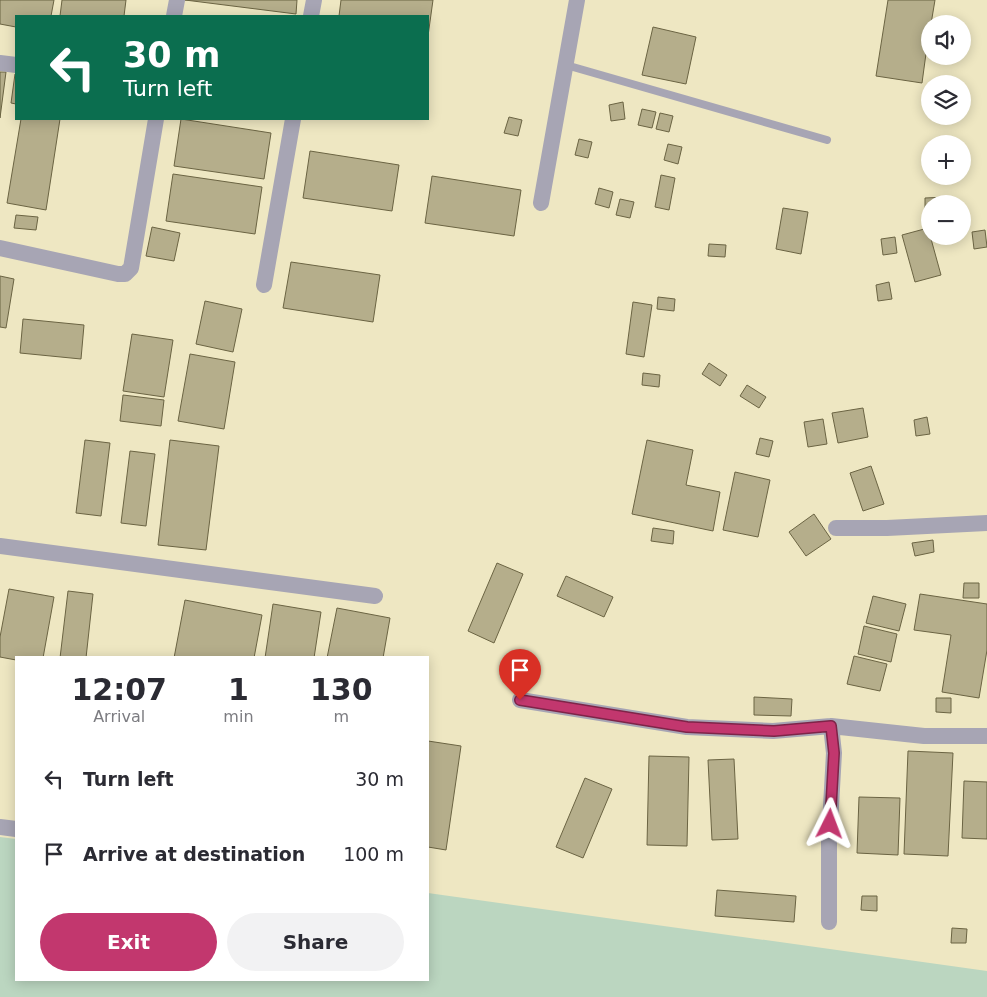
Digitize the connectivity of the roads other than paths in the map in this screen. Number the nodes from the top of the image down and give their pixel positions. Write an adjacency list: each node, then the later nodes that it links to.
1 (177, 0): 4 (street)
2 (314, 0): 5 (street)
3 (577, 0): 8 (street)
4 (174, 15)
5 (311, 15)
6 (0, 63): 7 (street)
7 (15, 65)
8 (566, 65): 11 (lane); 12 (street)
9 (156, 120): 13 (street)
10 (293, 120): 14 (street)
11 (827, 140)
12 (541, 203)
13 (0, 248)
14 (264, 285)
15 (987, 523): 16 (street)
16 (836, 528)
17 (0, 546): 18 (street)
18 (375, 596)
19 (520, 700): 20 (street)
20 (831, 726): 21 (street); 24 (street)
21 (987, 736)
22 (0, 827): 23 (street)
23 (15, 829)
24 (829, 922)

